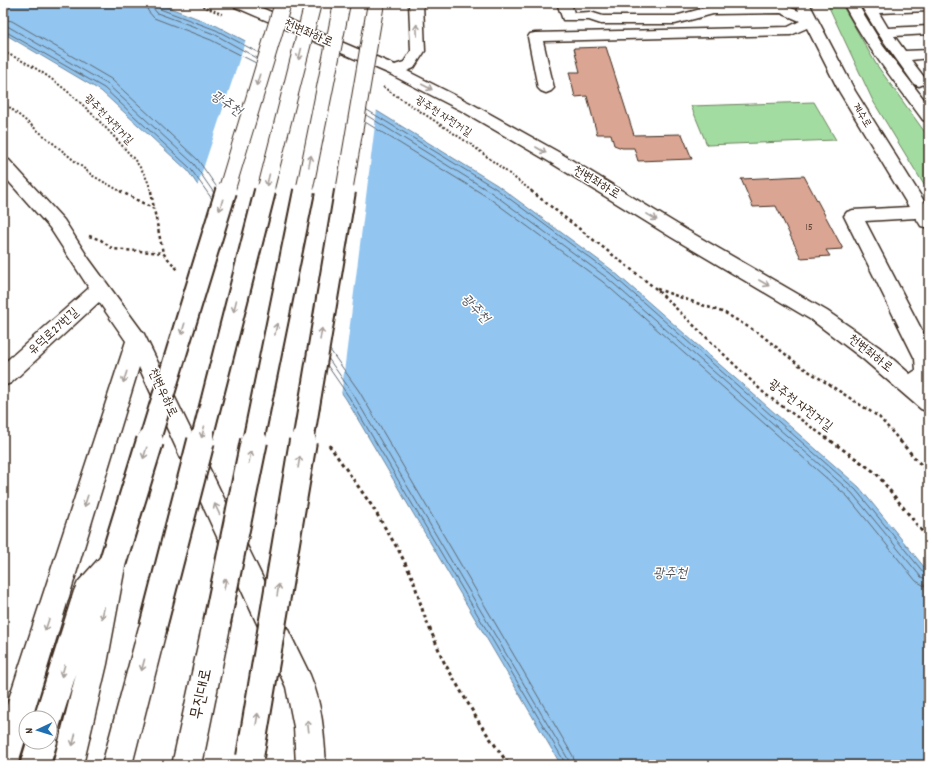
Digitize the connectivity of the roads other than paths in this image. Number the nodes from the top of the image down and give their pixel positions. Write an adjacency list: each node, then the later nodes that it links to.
1 (238, 3): 16 (main road, 천변좌하로)
2 (283, 3): 27 (main road, one-way to 27, bridge)
3 (313, 3): 34 (main road, one-way to 34, bridge)
4 (342, 3): 35 (main road, 무진대로, one-way to 4, bridge)
5 (376, 3): 30 (main road, one-way to 5, bridge)
6 (416, 3): 16 (main road, one-way to 6)
7 (564, 3): 11 (main road)
8 (803, 3): 11 (main road, 계수로)
9 (850, 3): 19 (main road)
10 (929, 7): 13 (main road)
11 (811, 21): 18 (main road); 21 (main road, 계수로)
12 (929, 30): 13 (main road)
13 (884, 32): 15 (main road)
14 (929, 54): 15 (main road)
15 (901, 56): 17 (main road)
16 (395, 72): 25 (main road, 천변좌하로, one-way to 25)
17 (919, 81)
18 (546, 88)
19 (929, 117)
20 (3, 164): 22 (main road, 천변우하로)
21 (925, 218): 25 (main road)
22 (100, 290): 23 (main road, 천변우하로); 24 (main road, 유덕로27번길)
23 (137, 340): 31 (main road, one-way to 31); 36 (main road, 천변우하로, one-way to 23)
24 (4, 374)
25 (910, 385): 26 (main road, 천변좌하로)
26 (929, 403)
27 (112, 561): 28 (main road, one-way to 28); 33 (main road, one-way to 33)
28 (51, 710)
29 (40, 750): 32 (main road)
30 (250, 762)
31 (3, 763)
32 (35, 765)
33 (68, 765)
34 (117, 765)
35 (187, 765)
36 (311, 765)

